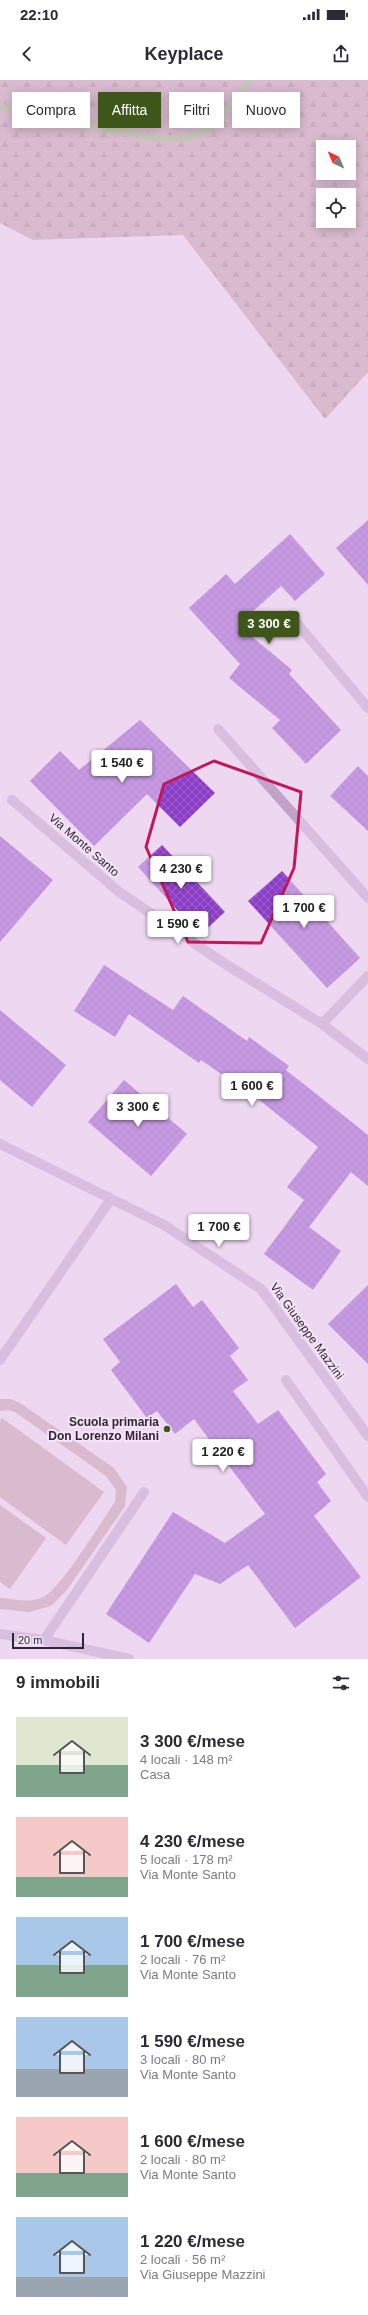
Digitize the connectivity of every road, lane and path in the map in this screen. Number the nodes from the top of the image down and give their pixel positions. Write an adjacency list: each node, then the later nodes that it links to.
1 (290, 615): 2 (street)
2 (368, 708)
3 (218, 728): 5 (street)
4 (12, 800): 7 (street, Via Monte Santo)
5 (368, 898)
6 (368, 976): 7 (street)
7 (322, 1024): 8 (street, Via Monte Santo)
8 (368, 1059)
9 (0, 1144): 10 (street, Via Giuseppe Mazzini)
10 (111, 1199): 11 (street); 13 (street, Via Giuseppe Mazzini)
11 (0, 1360)
12 (286, 1380): 15 (street)
13 (368, 1436)
14 (144, 1492): 17 (street)
15 (368, 1497)
16 (0, 1634): 17 (street)
17 (44, 1640): 18 (street)
18 (129, 1659)

